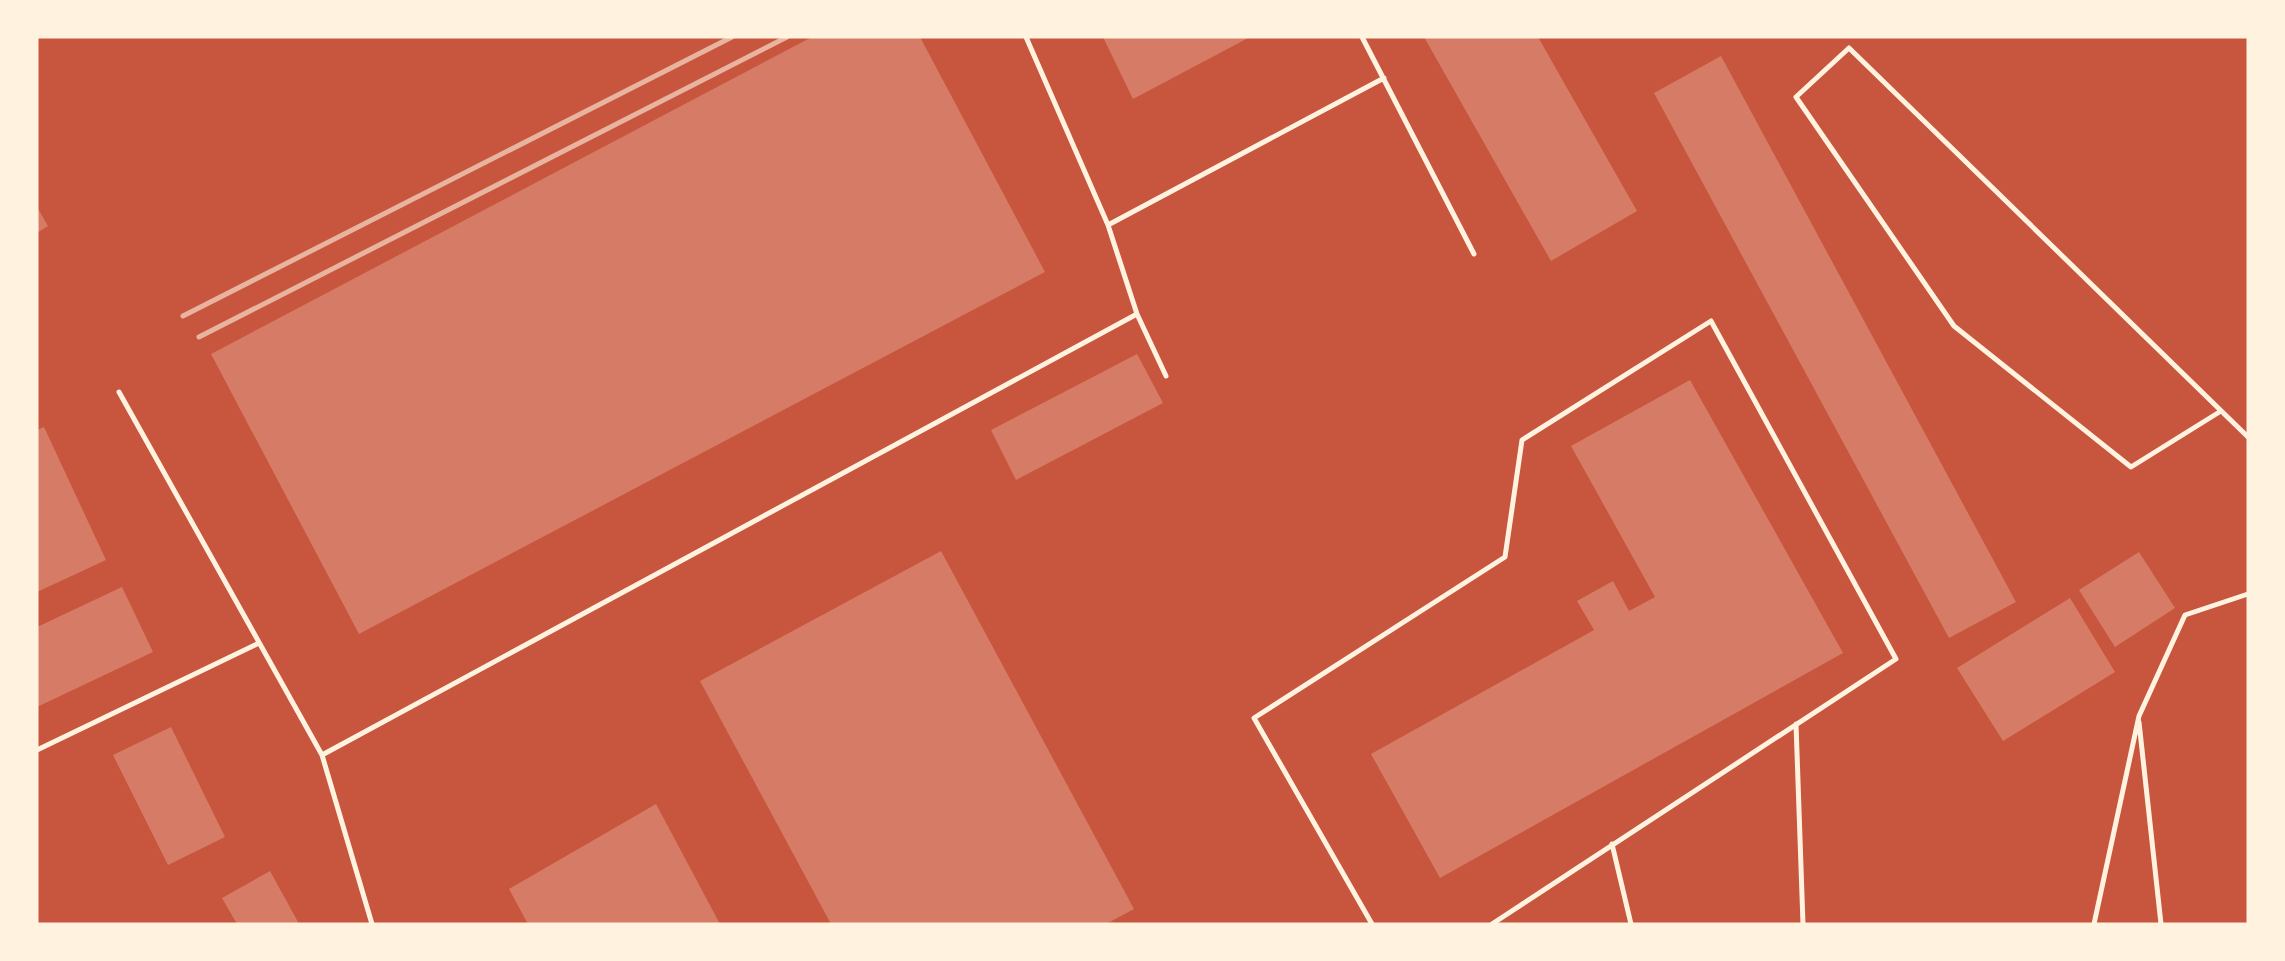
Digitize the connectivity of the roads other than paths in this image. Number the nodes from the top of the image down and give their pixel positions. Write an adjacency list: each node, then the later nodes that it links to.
1 (1026, 37): 4 (lane)
2 (1363, 37): 3 (lane)
3 (1384, 78): 4 (lane); 5 (lane)
4 (1108, 225): 6 (lane)
5 (1475, 254)
6 (1137, 314): 7 (lane); 16 (lane)
7 (1166, 376)
8 (119, 393): 12 (lane)
9 (2221, 411): 9 (lane); 10 (lane)
10 (2248, 437)
11 (2248, 594): 13 (lane)
12 (259, 643): 15 (lane); 16 (lane)
13 (2139, 716): 23 (lane); 24 (lane)
14 (1796, 724): 17 (lane); 19 (lane); 22 (lane)
15 (37, 750)
16 (322, 755): 18 (lane)
17 (1612, 844): 20 (lane); 21 (lane)
18 (372, 924)
19 (1372, 924)
20 (1492, 924)
21 (1631, 924)
22 (1803, 924)
23 (2094, 924)
24 (2161, 924)

